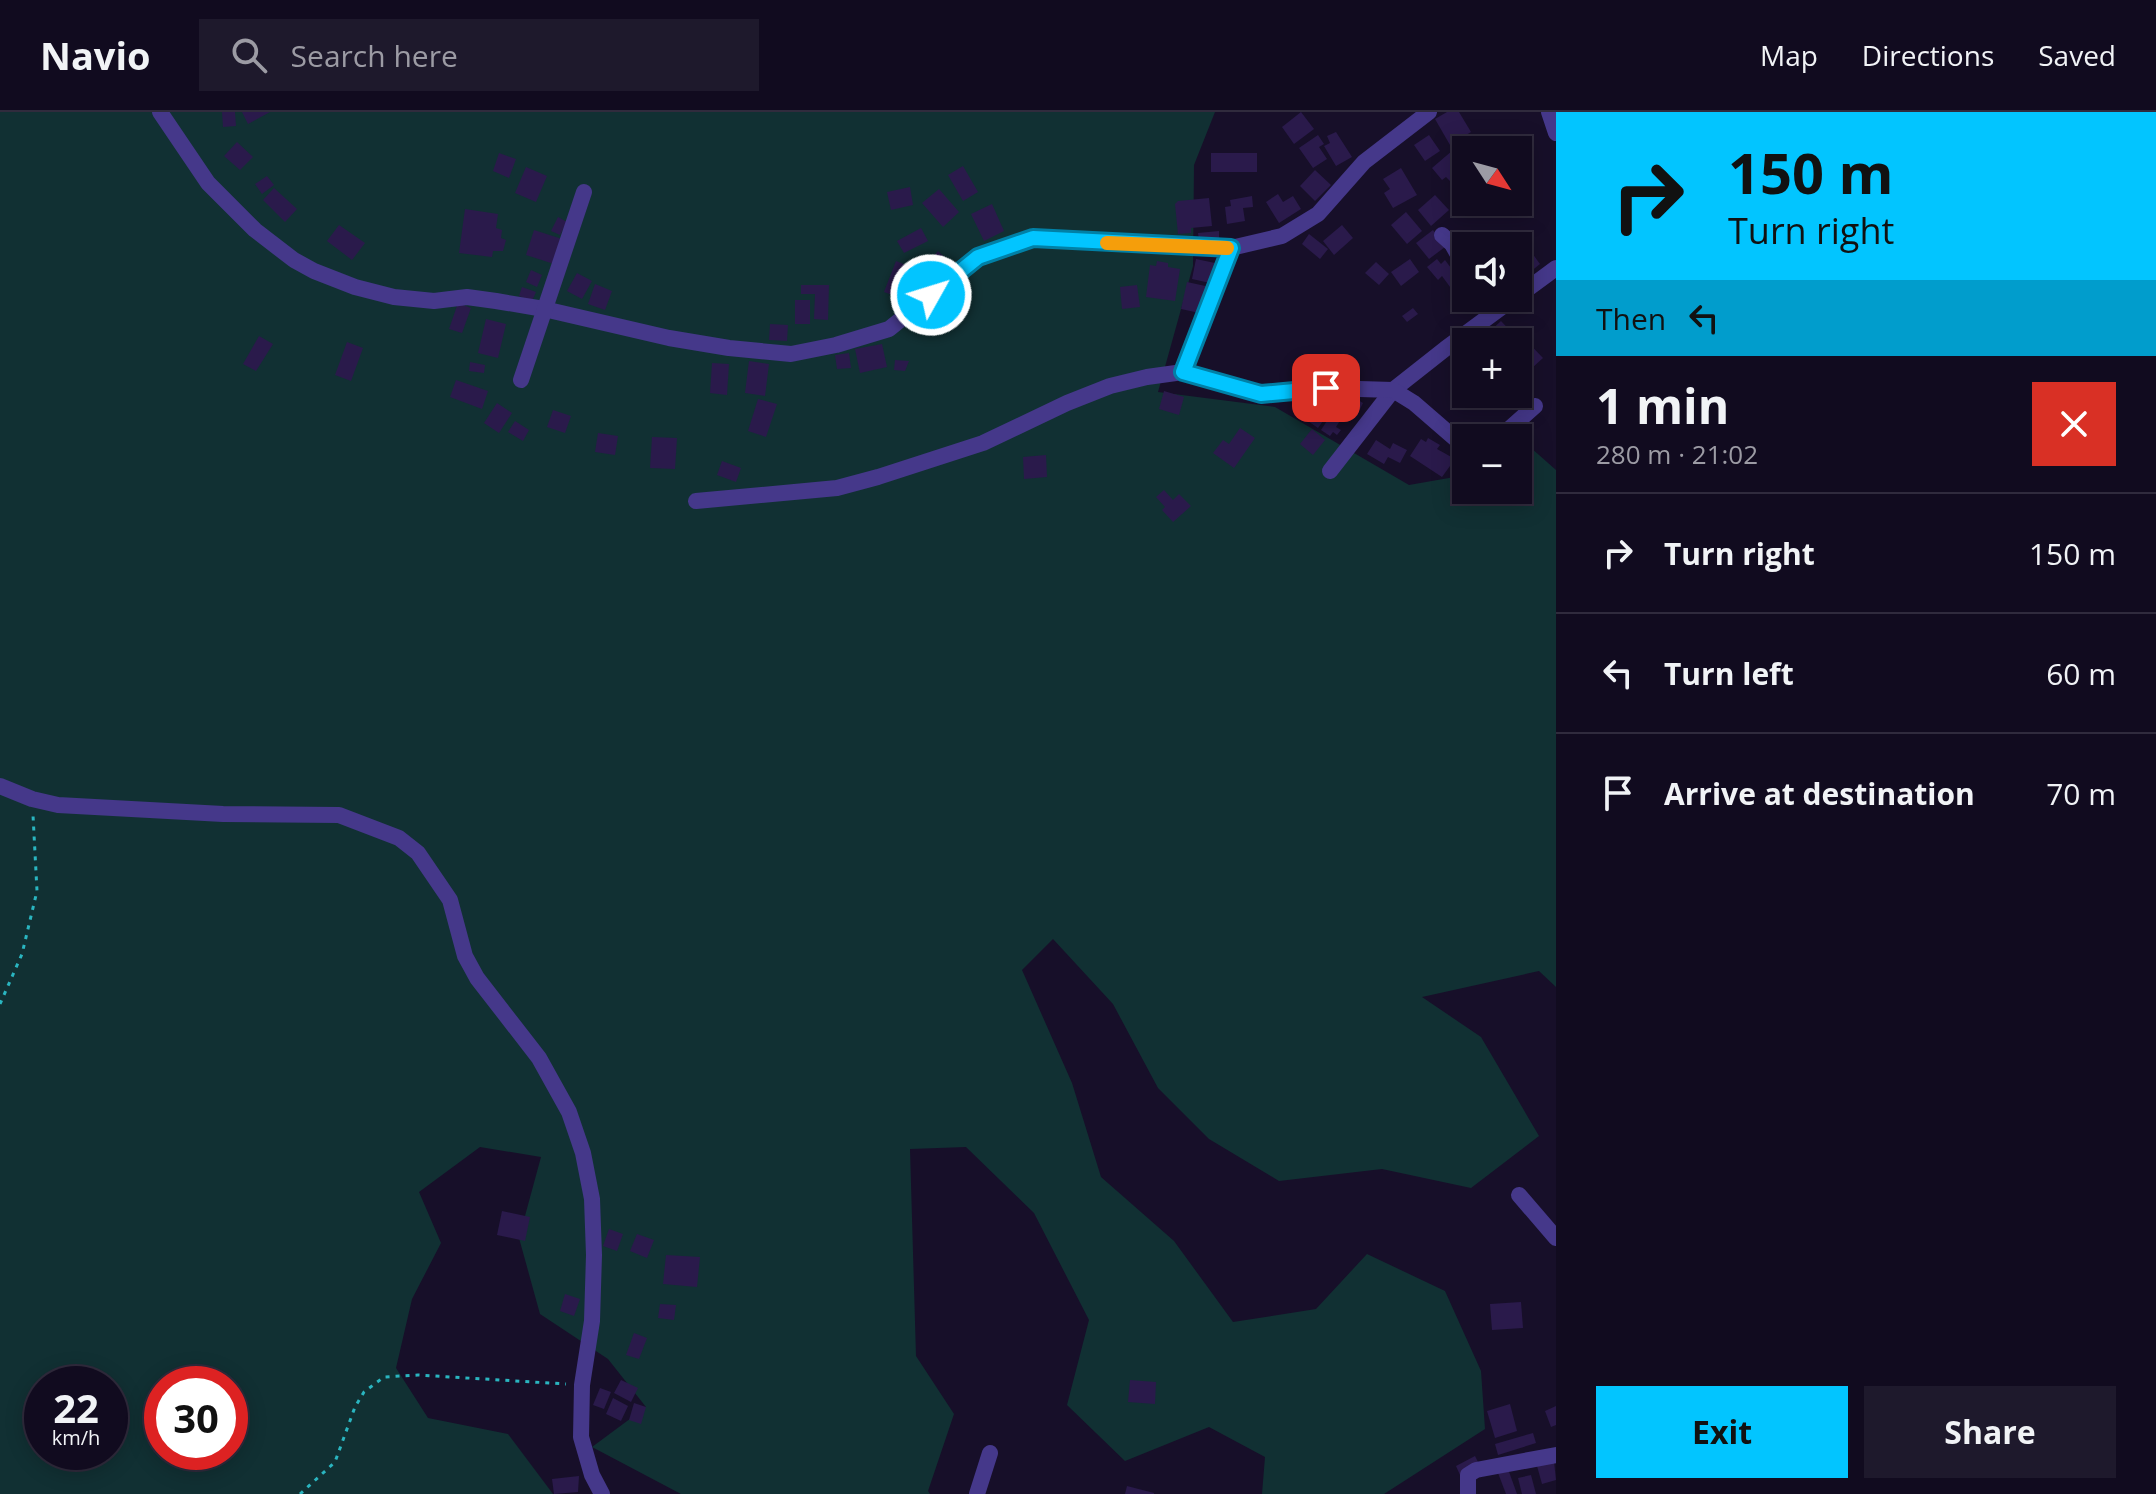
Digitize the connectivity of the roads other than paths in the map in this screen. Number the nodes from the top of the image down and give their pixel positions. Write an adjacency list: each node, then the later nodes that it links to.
1 (160, 112): 11 (street)
2 (1429, 112): 8 (street)
3 (1549, 112): 4 (street)
4 (1556, 133)
5 (584, 192): 11 (street)
6 (1442, 235): 7 (street)
7 (1452, 244)
8 (1231, 248): 11 (street); 13 (street)
9 (1556, 268): 10 (street)
10 (1532, 285)
11 (544, 309): 14 (street)
12 (1492, 313): 15 (street)
13 (1183, 372): 15 (street); 20 (street)
14 (521, 380)
15 (1393, 390): 18 (street); 19 (street)
16 (1535, 406): 17 (street)
17 (1515, 424)
18 (1452, 436)
19 (1330, 471)
20 (696, 501)
21 (0, 786): 26 (street)
22 (1519, 1195): 23 (street)
23 (1556, 1238)
24 (990, 1453): 27 (street)
25 (1556, 1455): 28 (street)
26 (602, 1494)
27 (977, 1494)
28 (1468, 1494)

